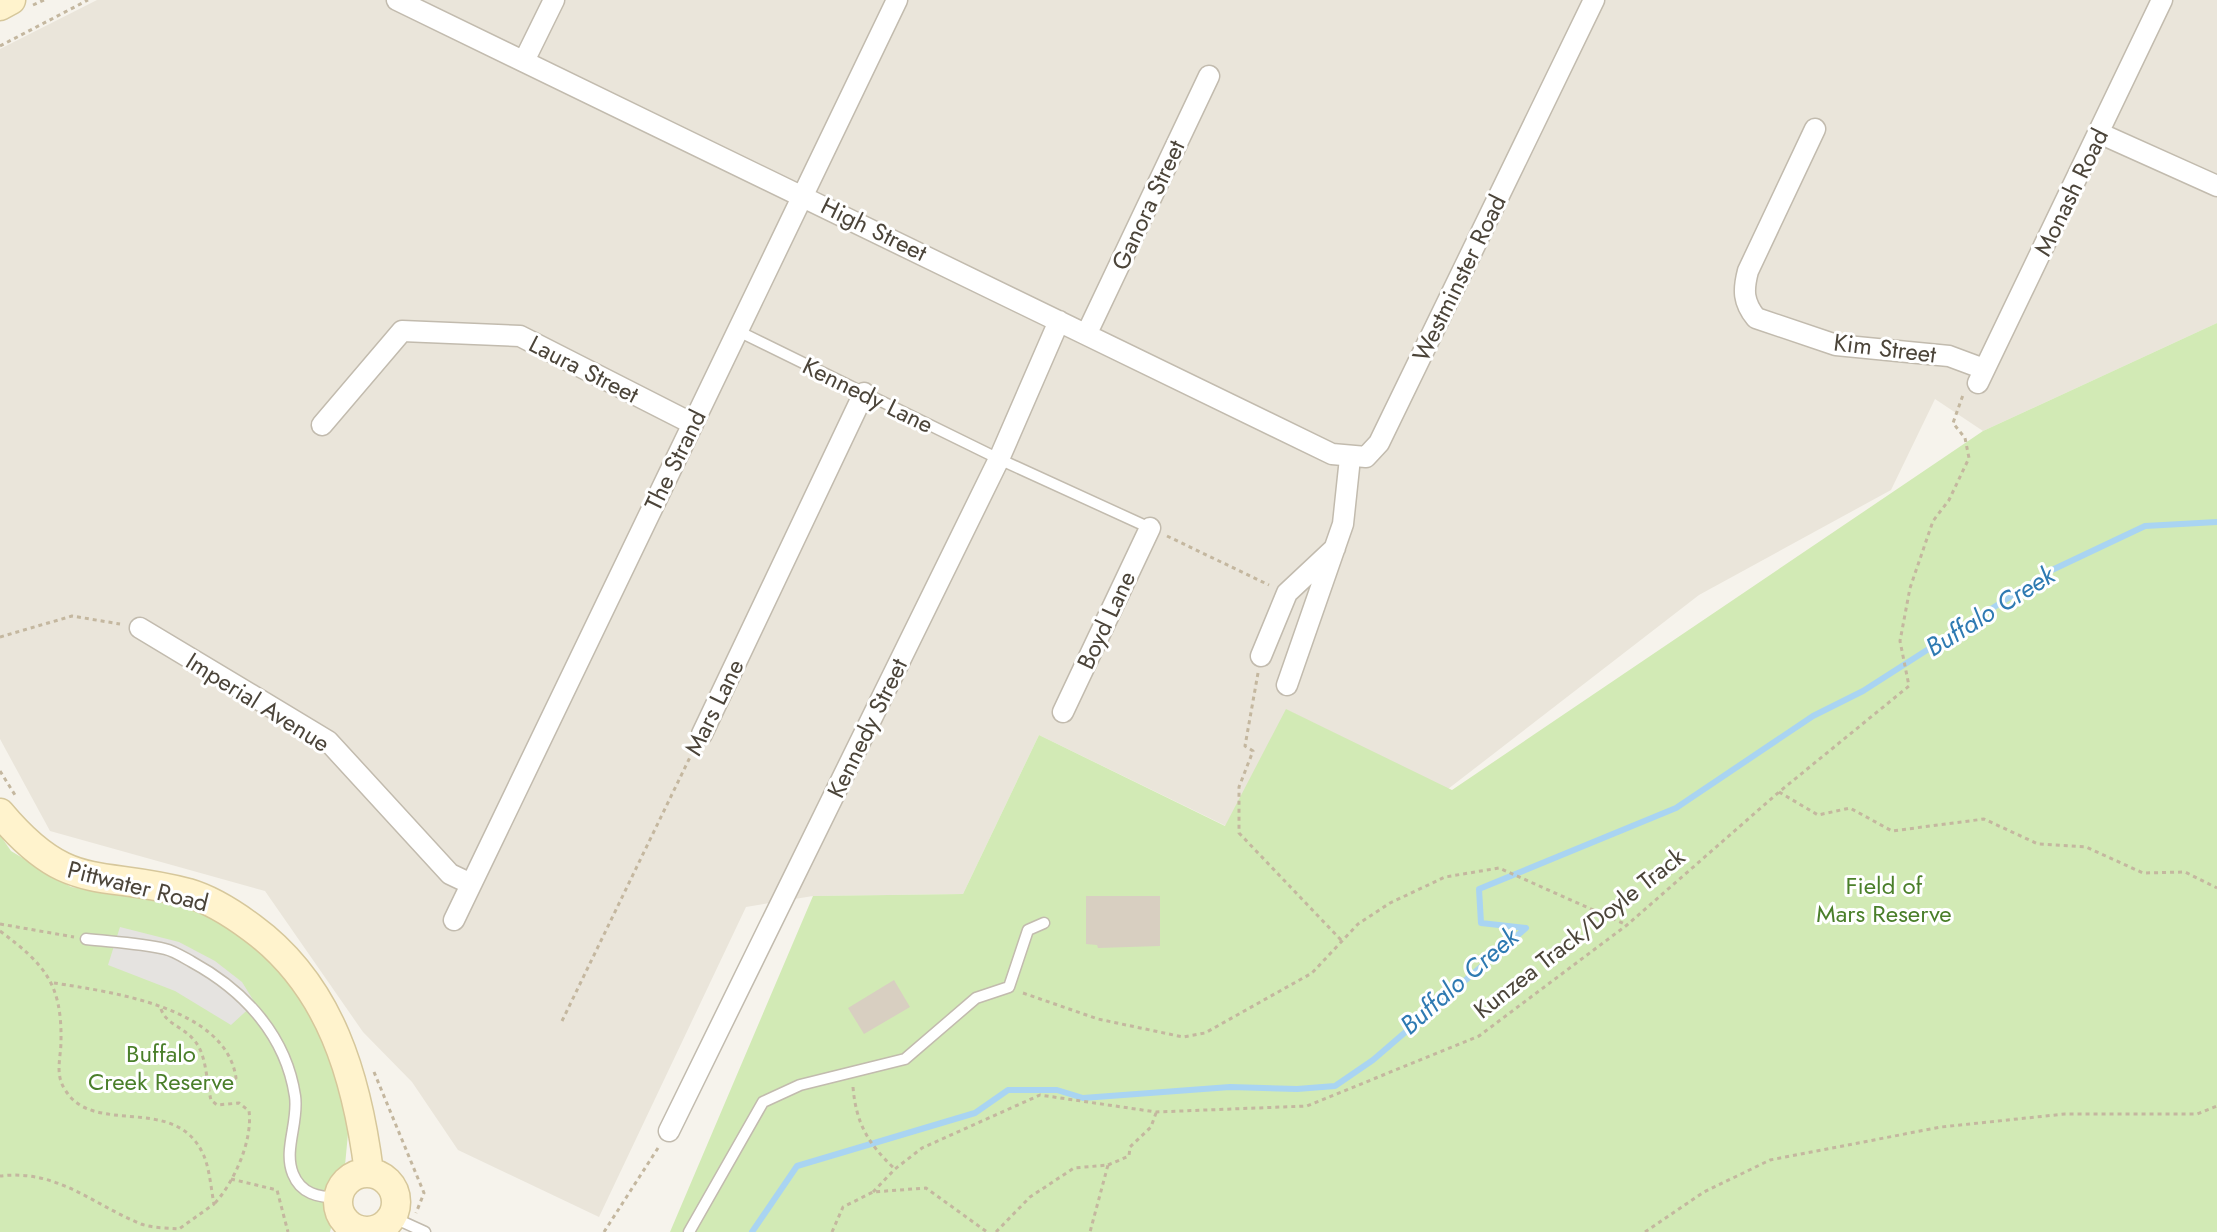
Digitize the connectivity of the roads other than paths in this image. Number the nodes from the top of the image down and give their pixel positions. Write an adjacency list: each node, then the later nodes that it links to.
1 (11, 0): 7 (main road)
2 (397, 0): 8 (street, High Street)
3 (554, 0): 8 (street)
4 (897, 0): 13 (street, The Strand)
5 (1594, 0): 21 (street, Westminster Road)
6 (2162, 0): 11 (street, Monash Road)
7 (0, 6)
8 (524, 61): 13 (street, High Street)
9 (1209, 76): 16 (street, Ganora Street)
10 (1815, 129): 17 (street, Kim Street)
11 (2099, 133): 12 (street); 17 (street, Monash Road)
12 (2217, 186)
13 (803, 195): 14 (street, High Street); 15 (street, The Strand)
14 (1059, 321): 16 (street, High Street); 22 (street, Kennedy Street)
15 (738, 331): 18 (lane, Kennedy Lane); 19 (street, The Strand)
16 (1087, 333): 21 (street, High Street)
17 (1981, 376)
18 (864, 393): 22 (lane, Kennedy Lane); 29 (street, Mars Lane)
19 (693, 424): 20 (street, Laura Street); 31 (street, The Strand)
20 (322, 425)
21 (1350, 458): 24 (street)
22 (999, 459): 23 (lane); 35 (street, Kennedy Street)
23 (1150, 528): 28 (street, Boyd Lane)
24 (1335, 548): 26 (street); 27 (street)
25 (140, 628): 31 (street, Imperial Avenue)
26 (1261, 656)
27 (1287, 685)
28 (1063, 712)
29 (702, 734)
30 (11, 809): 36 (main road, Pittwater Road)
31 (471, 884): 32 (street, The Strand)
32 (454, 920)
33 (1044, 923): 40 (lane)
34 (86, 939): 37 (lane)
35 (669, 1131)
36 (369, 1172): 37 (main road); 38 (main road)
37 (343, 1218): 38 (main road)
38 (383, 1226): 39 (lane)
39 (425, 1232)
40 (689, 1232)

